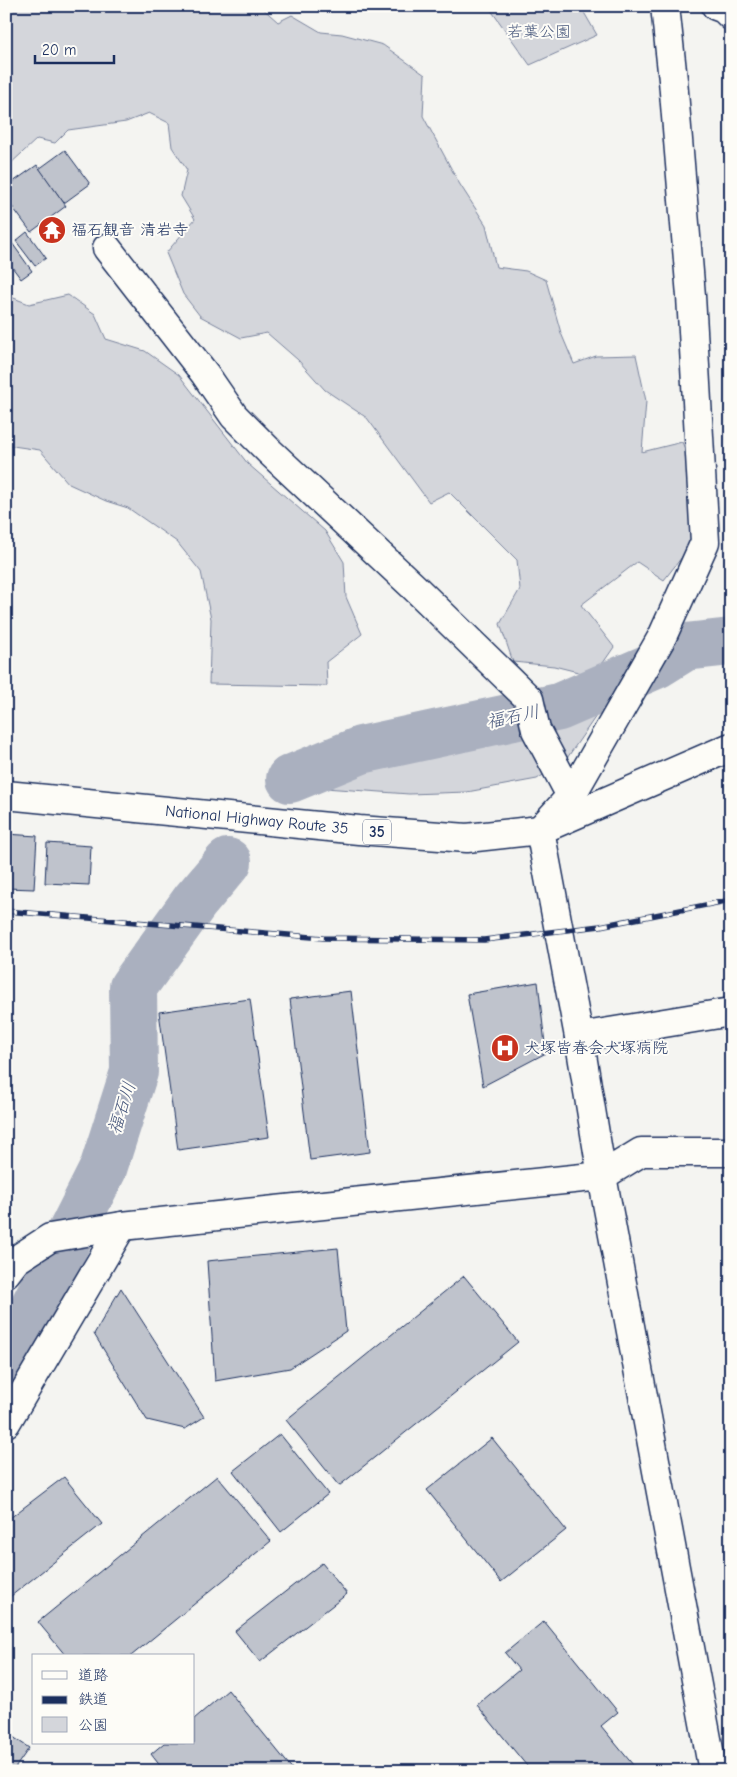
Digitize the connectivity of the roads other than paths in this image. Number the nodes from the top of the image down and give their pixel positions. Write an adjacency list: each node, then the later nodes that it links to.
1 (665, 6): 7 (main road)
2 (716, 6): 3 (main road)
3 (731, 16)
4 (107, 248): 7 (main road)
5 (731, 748): 8 (main road, National Highway Route 35 / 35)
6 (6, 795): 8 (main road, National Highway Route 35 / 35)
7 (571, 796): 8 (main road)
8 (540, 830): 10 (main road)
9 (731, 1012): 10 (main road)
10 (579, 1036): 12 (main road)
11 (731, 1152): 12 (main road)
12 (602, 1176): 13 (main road); 16 (main road)
13 (121, 1226): 14 (main road); 15 (main road)
14 (6, 1273)
15 (6, 1423)
16 (713, 1771)

